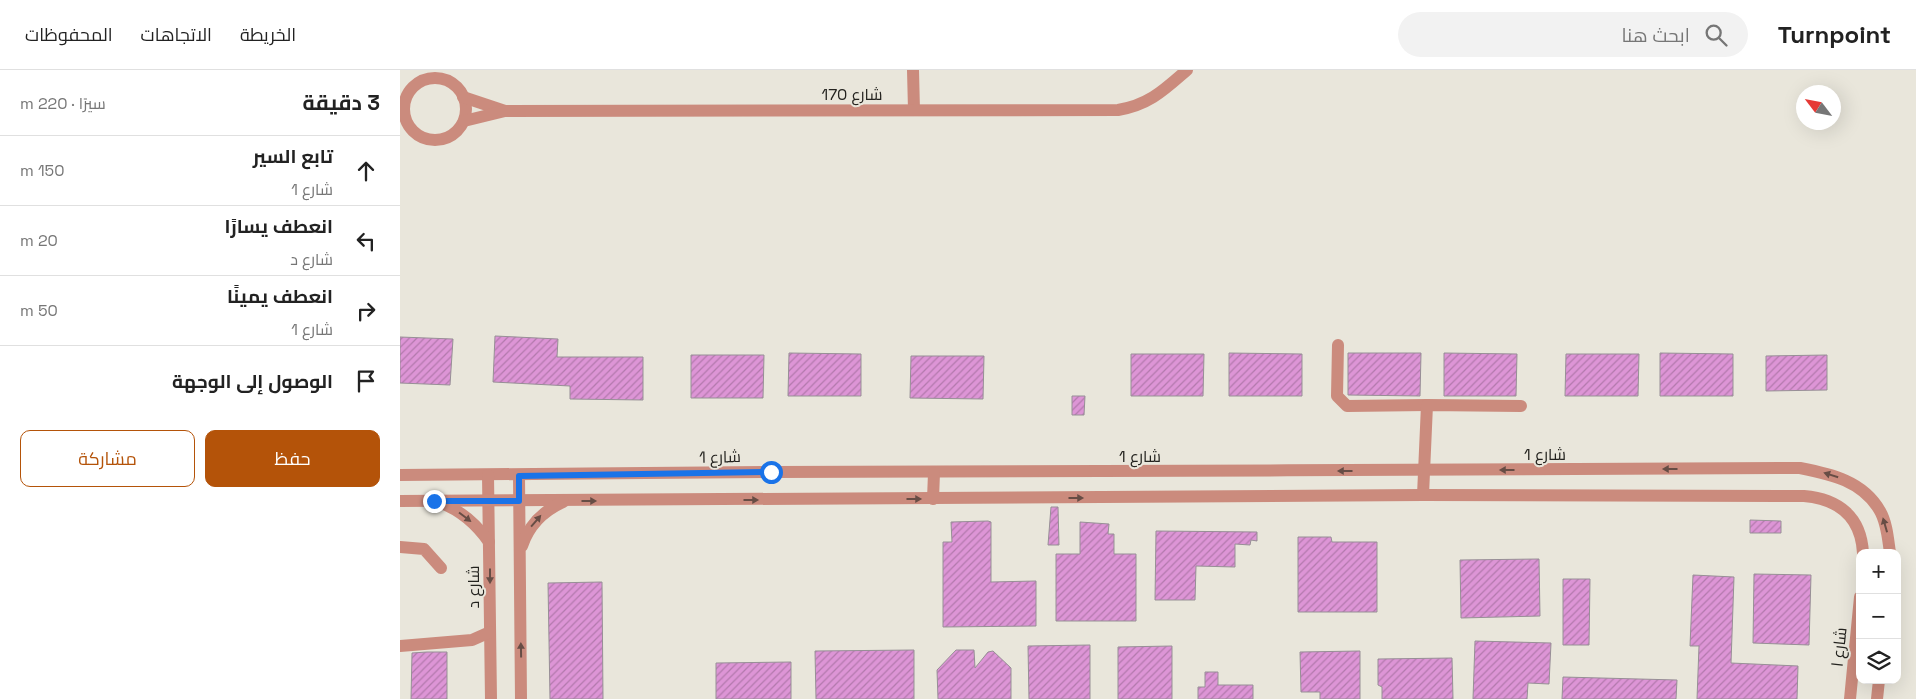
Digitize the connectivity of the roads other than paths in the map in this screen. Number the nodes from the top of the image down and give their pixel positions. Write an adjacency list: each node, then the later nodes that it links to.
1 (449, 70): 5 (street)
2 (913, 70): 7 (street)
3 (1187, 70): 7 (street, شارع 170)
4 (421, 76): 5 (street); 6 (street)
5 (460, 92): 8 (street, شارع 170); 10 (street)
6 (403, 98): 9 (street)
7 (914, 110): 8 (street, شارع 170)
8 (505, 111): 10 (street, شارع 170)
9 (403, 121): 10 (street)
10 (464, 121)
11 (1338, 345): 12 (street)
12 (1427, 405): 13 (street); 14 (street)
13 (1521, 406)
14 (1423, 470): 15 (street, شارع 1, one-way to 15); 19 (street); 29 (street, شارع 1, one-way to 14)
15 (934, 473): 18 (street, شارع 1); 20 (street)
16 (400, 475): 17 (street, شارع 1)
17 (488, 475): 18 (street, شارع 1); 23 (street, شارع د)
18 (519, 476): 24 (street)
19 (1423, 495): 20 (street, one-way to 19); 28 (street)
20 (933, 499): 25 (street, one-way to 20)
21 (400, 501): 22 (street)
22 (434, 501): 23 (street); 26 (street, one-way to 26)
23 (489, 501): 24 (street); 26 (street, شارع د)
24 (519, 501): 25 (street); 30 (street)
25 (564, 501): 30 (street, one-way to 25)
26 (489, 542): 32 (street, شارع د, one-way to 32)
27 (400, 547): 31 (street)
28 (1863, 549)
29 (1889, 549)
30 (520, 551): 37 (street, one-way to 30)
31 (441, 568)
32 (490, 632): 34 (street); 36 (street, شارع د)
33 (1856, 638): 38 (street, شارع ا)
34 (400, 646)
35 (1879, 684): 39 (street)
36 (491, 699)
37 (522, 699)
38 (1850, 699)
39 (1877, 699)

